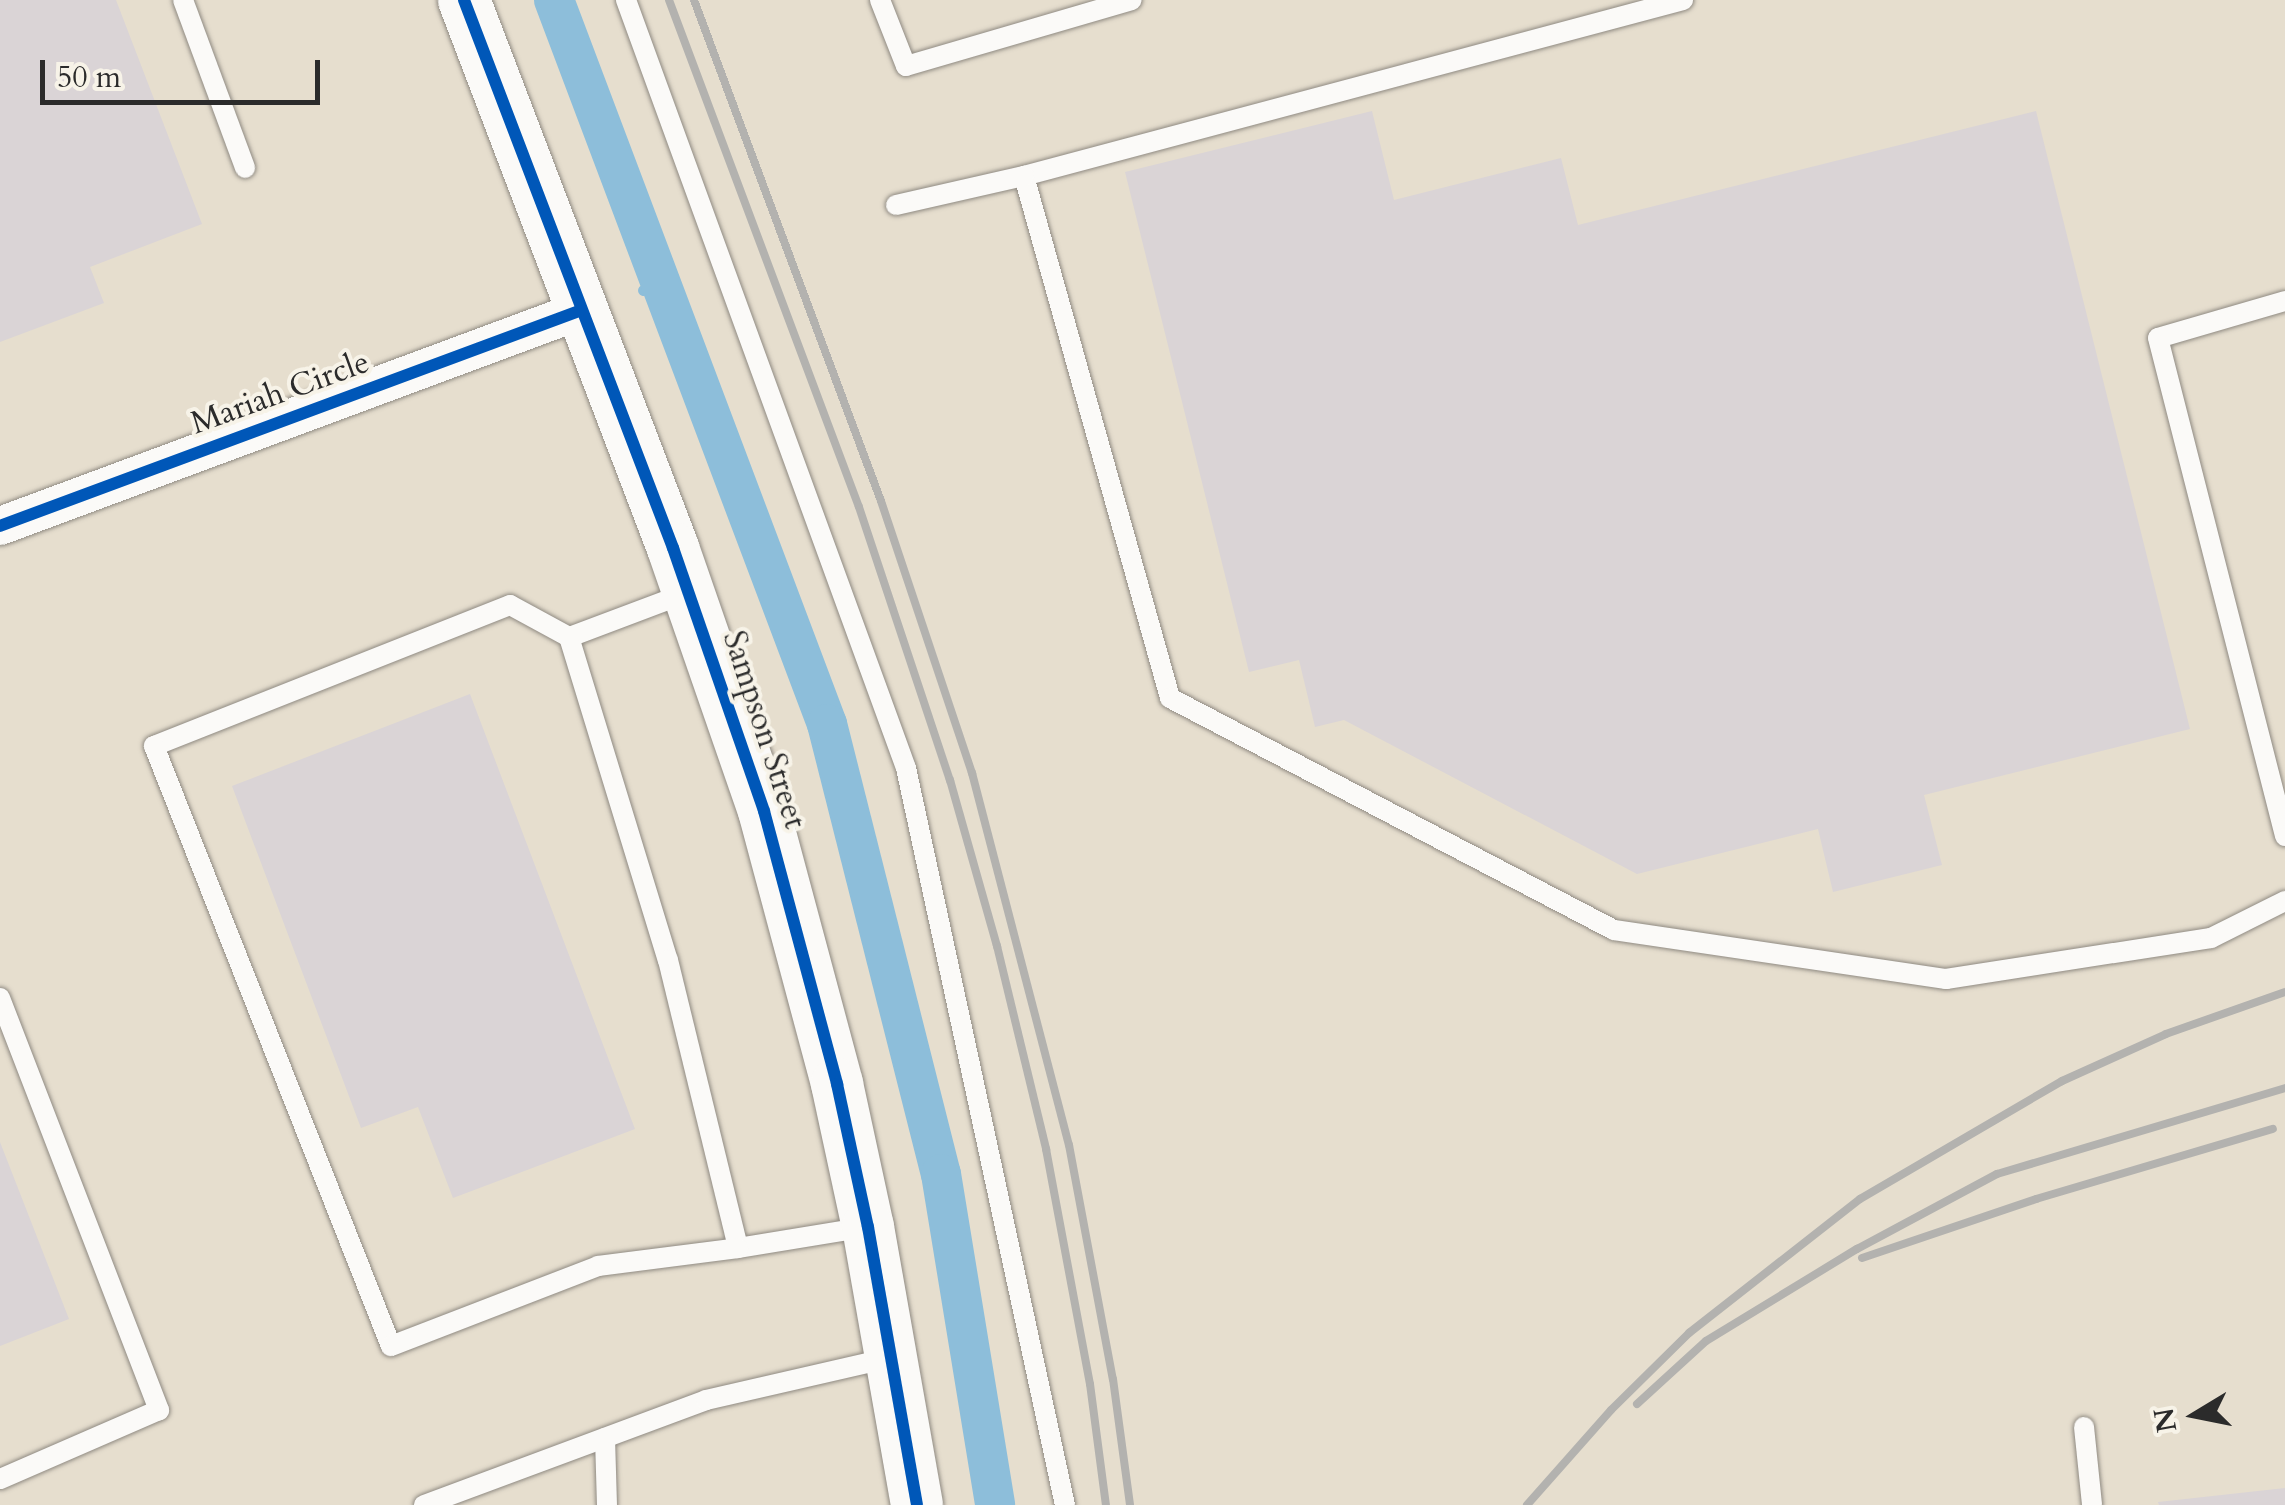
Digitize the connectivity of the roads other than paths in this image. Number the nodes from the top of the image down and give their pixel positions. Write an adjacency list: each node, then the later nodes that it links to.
1 (183, 0): 7 (lane)
2 (464, 0): 11 (street, Sampson Street)
3 (626, 0): 27 (lane)
4 (880, 0): 5 (lane)
5 (1132, 0)
6 (1683, 0): 8 (lane)
7 (245, 168)
8 (1024, 176): 9 (lane); 16 (lane)
9 (896, 205)
10 (2285, 300): 15 (lane)
11 (579, 311): 12 (street, Mariah Circle); 13 (street, Sampson Street)
12 (0, 526)
13 (689, 592): 14 (lane); 18 (street, Sampson Street)
14 (569, 636): 19 (lane); 19 (lane)
15 (2285, 836)
16 (2285, 901)
17 (0, 998): 23 (lane)
18 (868, 1226): 19 (lane); 20 (street, Sampson Street)
19 (738, 1248)
20 (892, 1358): 22 (lane); 26 (street, Sampson Street)
21 (2084, 1427): 28 (lane)
22 (605, 1438): 24 (lane); 25 (lane)
23 (0, 1480)
24 (424, 1505)
25 (607, 1505)
26 (917, 1505)
27 (1066, 1505)
28 (2092, 1505)

